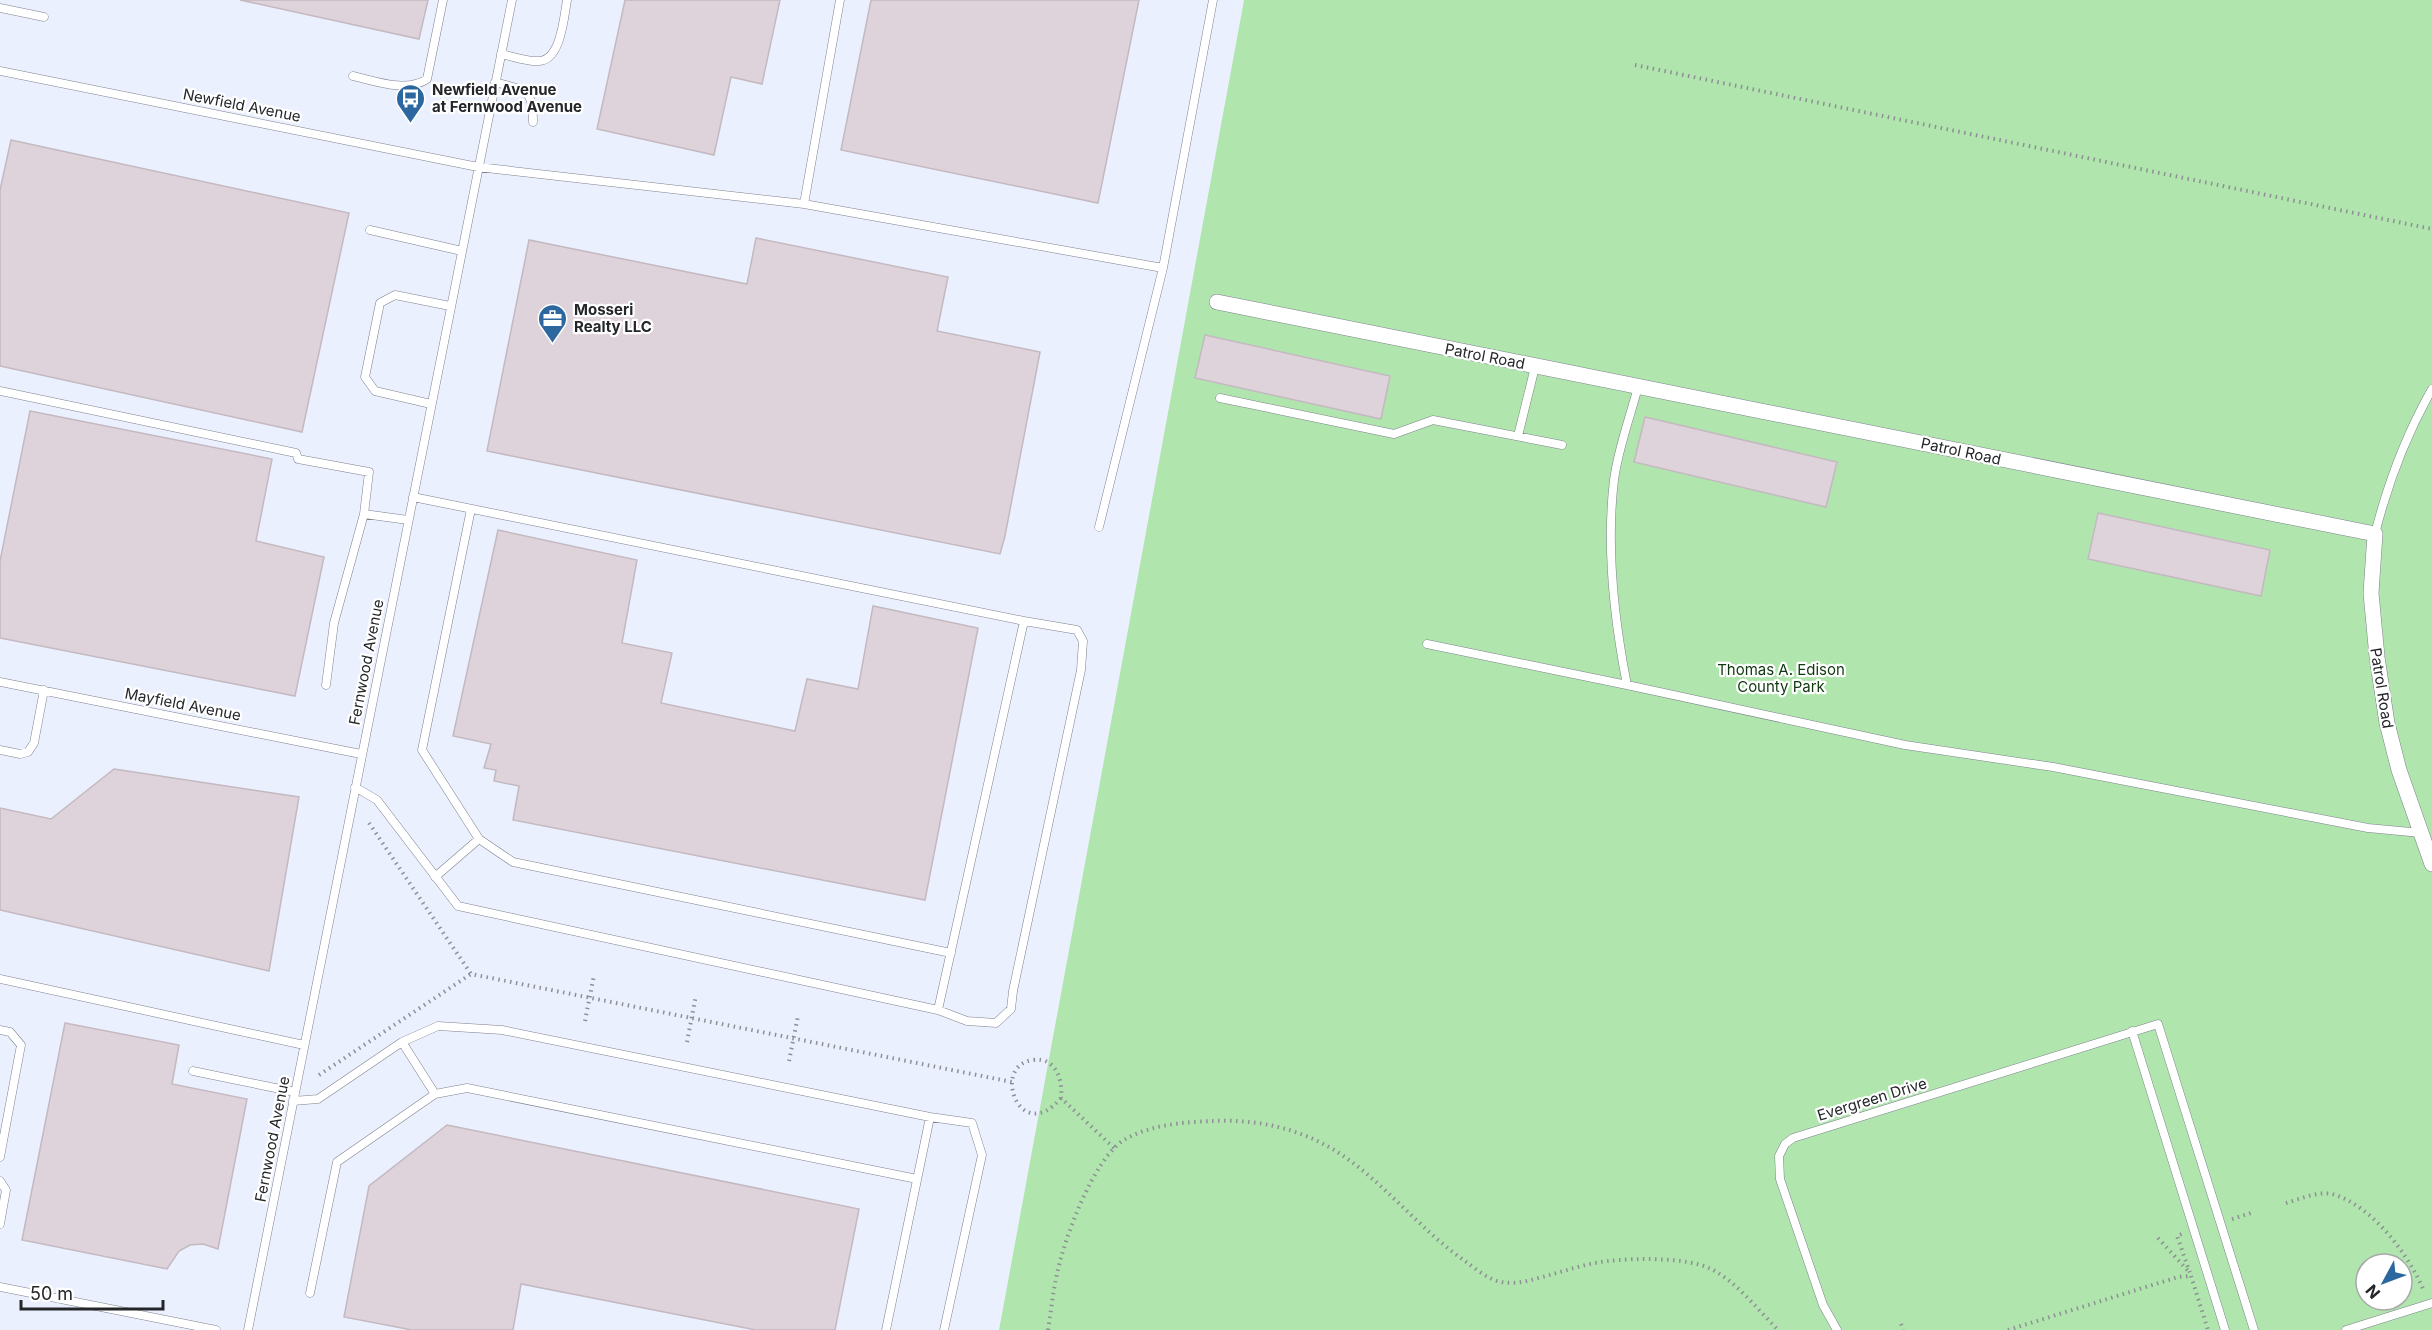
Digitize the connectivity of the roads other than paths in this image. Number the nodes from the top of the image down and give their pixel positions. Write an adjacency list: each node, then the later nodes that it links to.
1 (443, 0): 10 (lane)
2 (512, 0): 8 (lane, Fernwood Avenue)
3 (567, 0): 8 (lane)
4 (840, 0): 14 (lane)
5 (1213, 0): 17 (lane)
6 (0, 8): 7 (lane)
7 (44, 17)
8 (501, 54): 11 (lane, Fernwood Avenue)
9 (0, 71): 13 (lane, Newfield Avenue)
10 (353, 76)
11 (495, 82): 12 (lane); 13 (lane, Fernwood Avenue)
12 (532, 122)
13 (478, 167): 14 (lane, Newfield Avenue); 16 (lane, Fernwood Avenue)
14 (804, 204): 17 (lane, Newfield Avenue)
15 (370, 230): 16 (lane)
16 (462, 251): 19 (lane, Fernwood Avenue)
17 (1163, 268): 32 (lane)
18 (1217, 302): 20 (street, Patrol Road)
19 (450, 306): 25 (lane, Fernwood Avenue); 25 (lane)
20 (1535, 367): 21 (street, Patrol Road); 26 (lane)
21 (1638, 387): 33 (street, Patrol Road); 38 (lane)
22 (2432, 389): 33 (lane)
23 (0, 391): 30 (lane)
24 (1220, 398): 26 (lane)
25 (431, 404): 28 (lane, Fernwood Avenue)
26 (1518, 436): 27 (lane)
27 (1563, 445)
28 (412, 497): 29 (lane); 31 (lane, Fernwood Avenue)
29 (471, 509): 34 (lane); 44 (lane)
30 (364, 513): 31 (lane); 37 (lane)
31 (408, 520): 41 (lane, Fernwood Avenue)
32 (1099, 527)
33 (2375, 534): 43 (street, Patrol Road)
34 (1024, 621): 47 (lane); 49 (lane)
35 (1427, 644): 38 (lane)
36 (0, 682): 39 (lane, Mayfield Avenue)
37 (326, 685)
38 (1627, 685): 43 (lane)
39 (44, 690): 40 (lane); 41 (lane, Mayfield Avenue)
40 (0, 750)
41 (361, 754): 42 (lane, Fernwood Avenue)
42 (355, 787): 46 (lane); 53 (lane, Fernwood Avenue)
43 (2421, 833): 45 (street, Patrol Road)
44 (478, 839): 46 (lane); 47 (lane)
45 (2432, 864)
46 (435, 877): 49 (lane)
47 (951, 953): 49 (lane)
48 (0, 980): 53 (lane)
49 (938, 1010)
50 (0, 1030): 58 (lane)
51 (2132, 1031): 69 (lane, Evergreen Drive); 70 (lane); 71 (lane, Evergreen Drive)
52 (402, 1042): 55 (lane); 56 (lane); 57 (lane)
53 (304, 1045): 56 (lane, Fernwood Avenue)
54 (193, 1071): 56 (lane)
55 (435, 1094): 59 (lane); 63 (lane)
56 (294, 1096): 66 (lane, Fernwood Avenue)
57 (930, 1117): 59 (lane); 68 (lane)
58 (0, 1157)
59 (917, 1179): 67 (lane)
60 (0, 1181): 61 (lane)
61 (0, 1224)
62 (0, 1287): 65 (lane)
63 (310, 1293)
64 (2432, 1303): 72 (lane)
65 (216, 1330)
66 (248, 1330)
67 (886, 1330)
68 (944, 1330)
69 (1837, 1330)
70 (2225, 1330)
71 (2254, 1330)
72 (2346, 1330)

